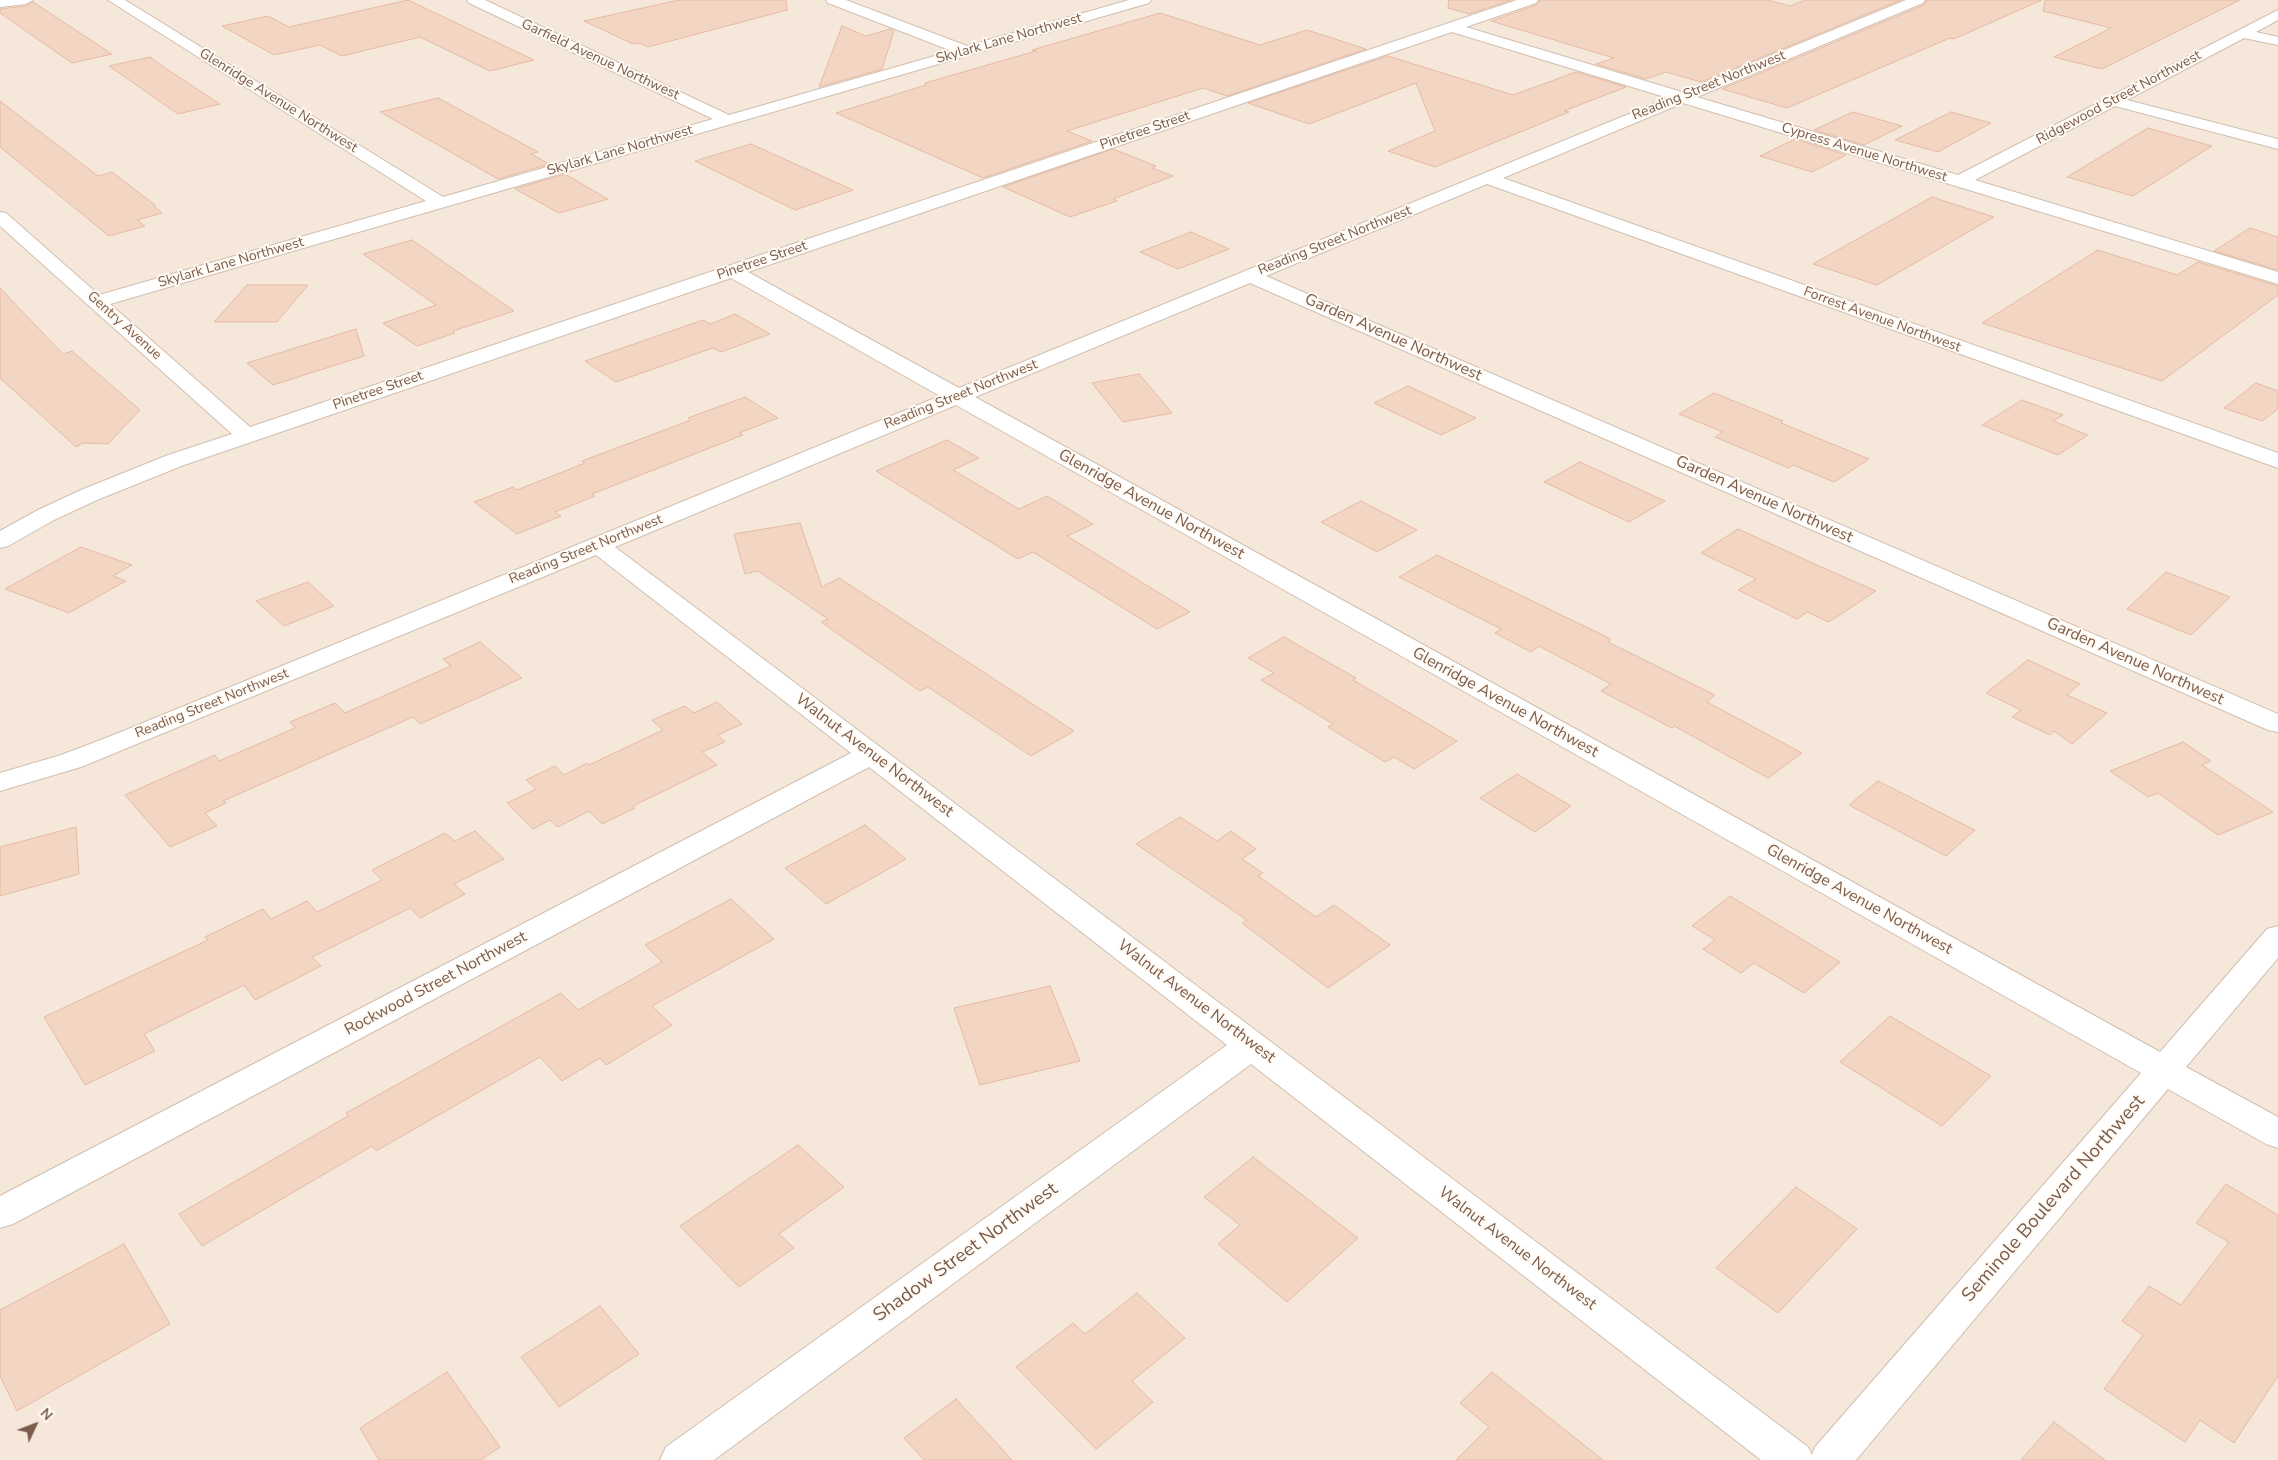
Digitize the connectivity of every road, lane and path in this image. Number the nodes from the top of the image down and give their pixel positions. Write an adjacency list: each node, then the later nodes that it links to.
1 (26, 0): 8 (street)
2 (115, 0): 20 (street, Glenridge Avenue Northwest)
3 (474, 0): 16 (street, Garfield Avenue Northwest)
4 (833, 0): 13 (street)
5 (1144, 0): 13 (street, Skylark Lane Northwest)
6 (1531, 0): 10 (street, Pinetree Street)
7 (1918, 0): 14 (street, Reading Street Northwest)
8 (0, 3)
9 (2278, 14): 11 (street, Ridgewood Street Northwest)
10 (1451, 27): 14 (street, Cypress Avenue Northwest); 22 (street, Pinetree Street)
11 (2243, 32): 12 (street); 15 (street, Ridgewood Street Northwest)
12 (2278, 41)
13 (966, 51): 16 (street, Skylark Lane Northwest)
14 (1682, 98): 18 (street, Reading Street Northwest); 19 (street, Cypress Avenue Northwest)
15 (2114, 101): 17 (street); 19 (street, Ridgewood Street Northwest)
16 (727, 120): 20 (street, Skylark Lane Northwest)
17 (2278, 144)
18 (1487, 178): 23 (street, Reading Street Northwest); 28 (street, Forrest Avenue Northwest)
19 (1959, 182): 24 (street, Cypress Avenue Northwest)
20 (441, 203): 25 (street, Skylark Lane Northwest)
21 (0, 217): 25 (street, Gentry Avenue)
22 (732, 271): 26 (street, Glenridge Avenue Northwest); 27 (street, Pinetree Street)
23 (1250, 276): 26 (street, Reading Street Northwest); 31 (street, Garden Avenue Northwest)
24 (2278, 278)
25 (96, 302): 27 (street, Gentry Avenue)
26 (957, 397): 30 (street, Reading Street Northwest); 36 (street, Glenridge Avenue Northwest)
27 (247, 436): 29 (street, Pinetree Street)
28 (2278, 461)
29 (0, 541)
30 (598, 545): 32 (street, Walnut Avenue Northwest); 33 (street, Reading Street Northwest)
31 (2278, 724)
32 (872, 754): 35 (street, Walnut Avenue Northwest); 38 (street, Rockwood Street Northwest)
33 (0, 782)
34 (2278, 937): 36 (street, Seminole Boulevard Northwest)
35 (1252, 1045): 39 (street, Shadow Street Northwest); 40 (street, Walnut Avenue Northwest)
36 (2164, 1071): 37 (street, Glenridge Avenue Northwest); 41 (street, Seminole Boulevard Northwest)
37 (2278, 1134)
38 (0, 1213)
39 (680, 1460)
40 (1793, 1460)
41 (1830, 1460)

